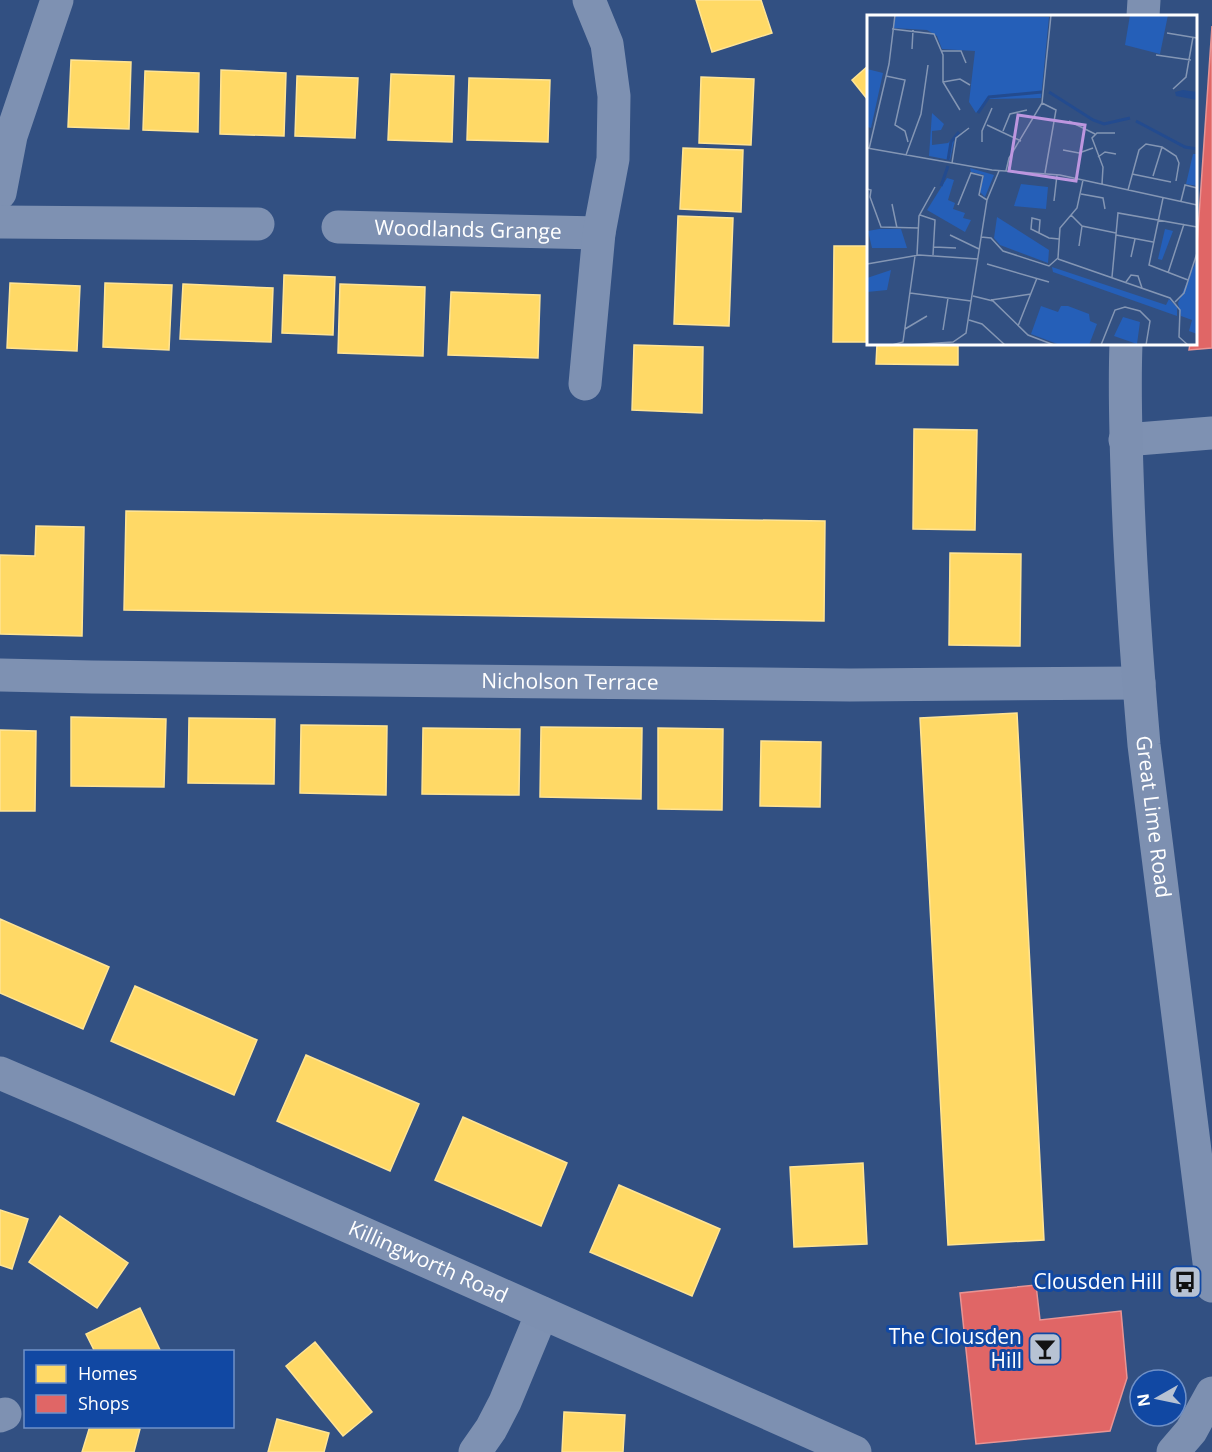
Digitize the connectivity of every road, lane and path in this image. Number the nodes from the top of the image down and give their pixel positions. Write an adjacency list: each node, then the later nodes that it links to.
1 (57, 0): 5 (street)
2 (589, 0): 9 (street)
3 (1144, 0): 4 (main road)
4 (1143, 15)
5 (0, 193)
6 (0, 222): 7 (street)
7 (258, 224)
8 (338, 227): 9 (street, Woodlands Grange)
9 (599, 233): 11 (street)
10 (1126, 345): 13 (main road, Great Lime Road)
11 (585, 384)
12 (1212, 433): 13 (street)
13 (1125, 440): 15 (main road, Great Lime Road)
14 (0, 675): 15 (street, Nicholson Terrace)
15 (1138, 683): 17 (main road, Great Lime Road)
16 (0, 1073): 18 (main road, Killingworth Road)
17 (1212, 1286)
18 (542, 1313): 20 (street); 21 (main road, Killingworth Road)
19 (1212, 1393): 22 (main road)
20 (475, 1452)
21 (855, 1452)
22 (1173, 1452)

